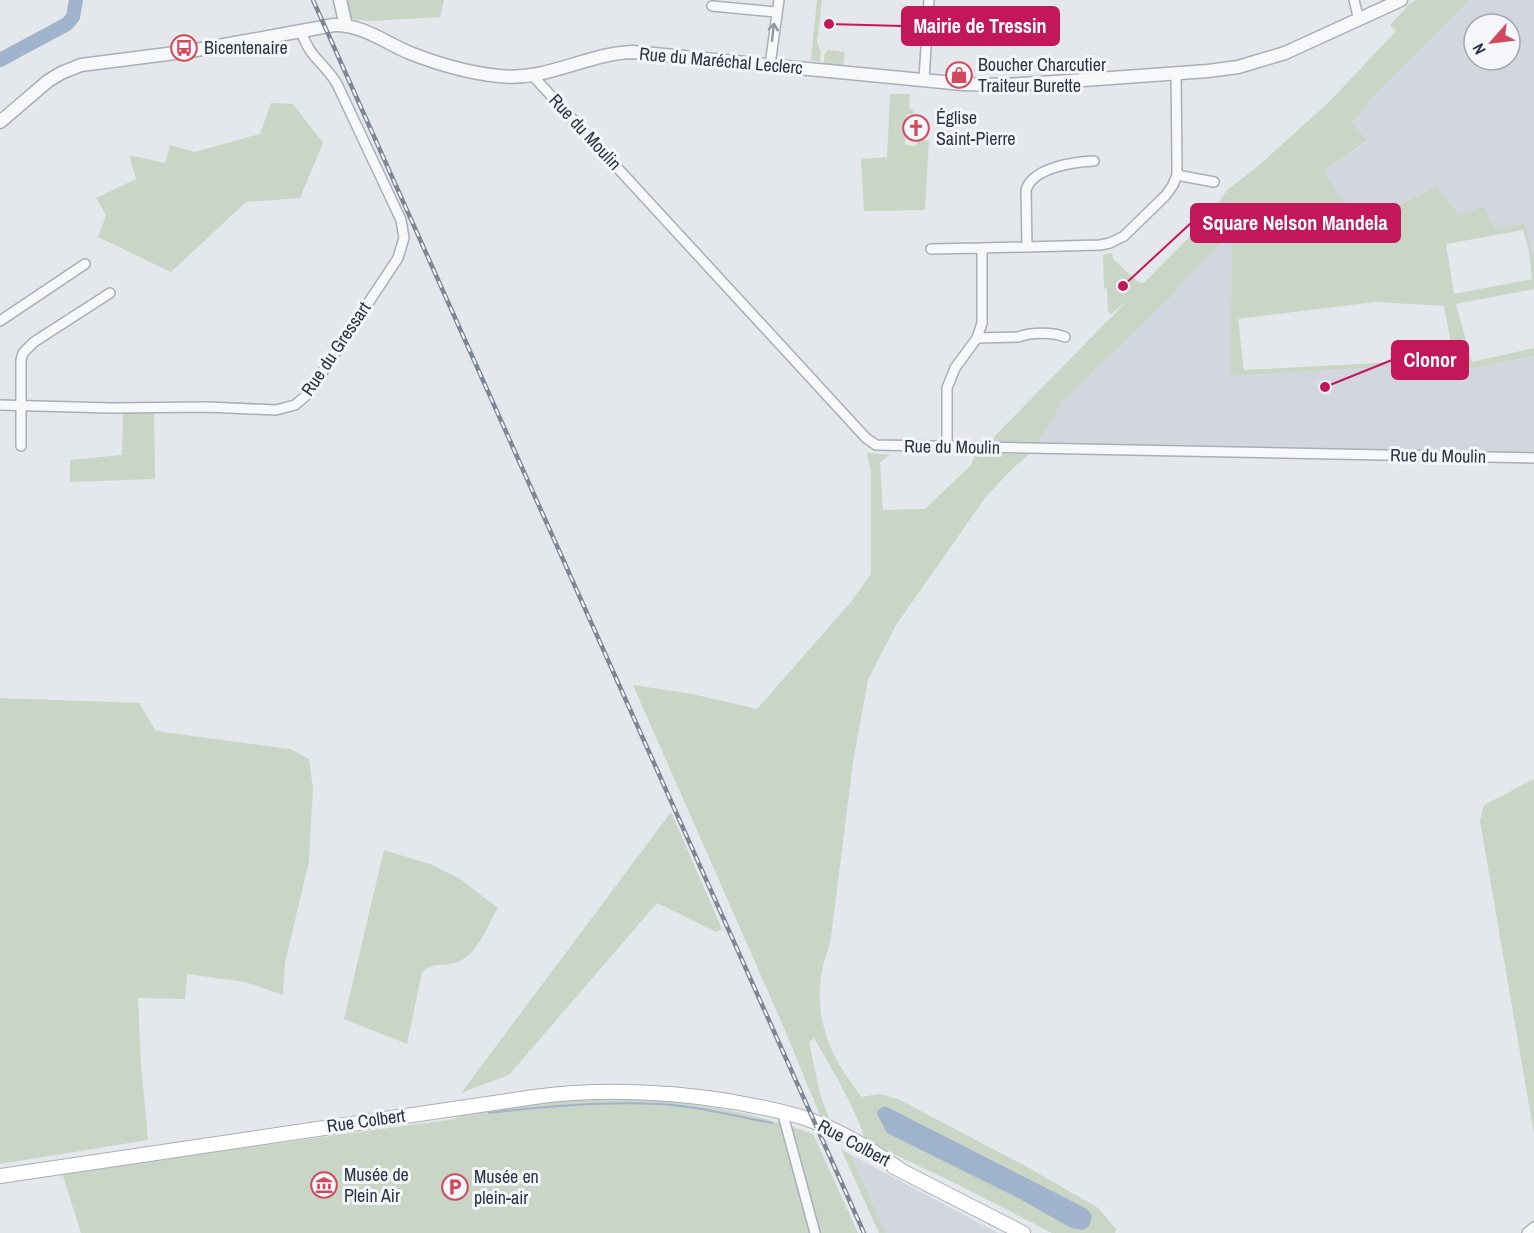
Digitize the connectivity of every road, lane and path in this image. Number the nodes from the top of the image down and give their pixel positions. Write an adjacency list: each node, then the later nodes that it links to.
1 (340, 0): 9 (street)
2 (779, 0): 7 (street)
3 (929, 0): 14 (street)
4 (1354, 0): 8 (street)
5 (1401, 0): 8 (street, Rue du Maréchal Leclerc)
6 (712, 6): 7 (street)
7 (776, 12): 11 (street, one-way to 7)
8 (1359, 20): 12 (street, Rue du Maréchal Leclerc)
9 (346, 26): 10 (street); 13 (street, Rue du Maréchal Leclerc)
10 (301, 32): 15 (street); 28 (street, Rue du Gressart)
11 (770, 65): 13 (street, Rue du Maréchal Leclerc); 14 (street, Rue du Maréchal Leclerc)
12 (1176, 73): 14 (street, Rue du Maréchal Leclerc); 17 (street)
13 (532, 75): 30 (street, Rue du Moulin)
14 (929, 80)
15 (0, 122)
16 (1094, 161): 19 (street)
17 (1177, 175): 18 (street); 19 (street)
18 (1214, 182)
19 (1027, 247): 20 (street)
20 (982, 248): 21 (street); 26 (street)
21 (931, 249)
22 (85, 264): 24 (street)
23 (111, 293): 28 (street)
24 (0, 321)
25 (1065, 337): 26 (street)
26 (977, 338): 30 (street)
27 (0, 405): 28 (street, Rue du Gressart)
28 (21, 406): 29 (street)
29 (21, 446)
30 (947, 447): 31 (street, Rue du Moulin)
31 (1534, 458)
32 (782, 1114): 33 (main road, Rue Colbert); 35 (street); 36 (main road, Rue Colbert)
33 (0, 1176)
34 (1534, 1227): 37 (street)
35 (815, 1233)
36 (1023, 1233)
37 (1527, 1233)

